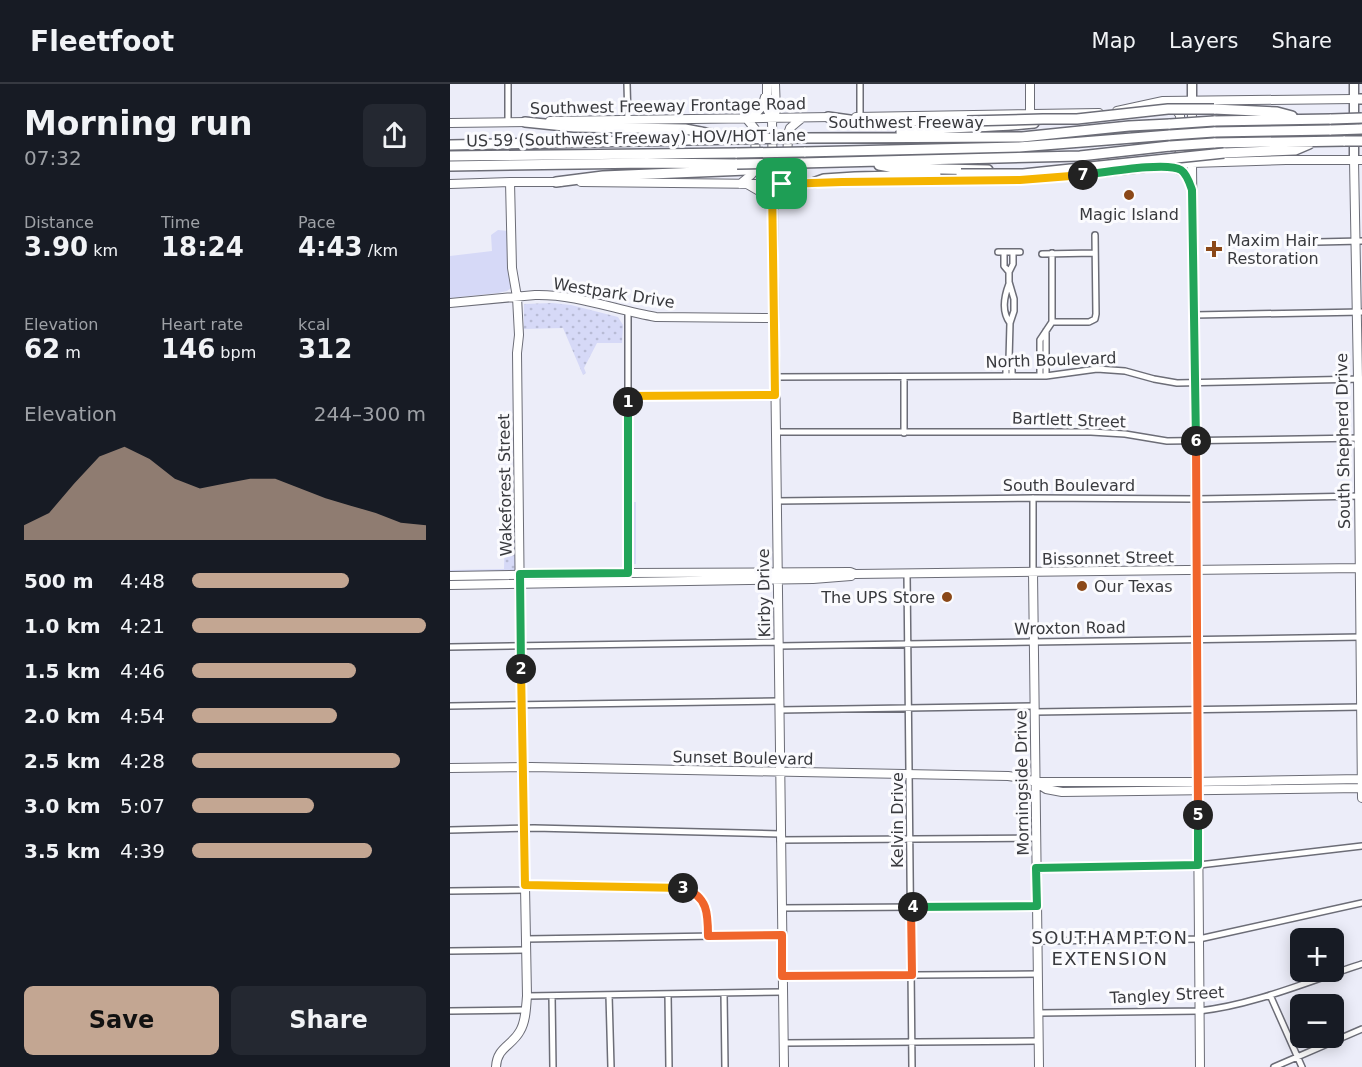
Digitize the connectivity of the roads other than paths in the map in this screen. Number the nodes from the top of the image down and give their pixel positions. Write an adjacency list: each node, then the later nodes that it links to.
1 (508, 84): 22 (street)
2 (627, 84): 21 (street)
3 (775, 84): 17 (main road, Kirby Drive)
4 (860, 84): 15 (street)
5 (1030, 84): 13 (main road)
6 (1192, 84): 10 (main road)
7 (1354, 84): 9 (main road, South Shepherd Drive)
8 (767, 87): 16 (main road); 17 (main road, Kirby Drive)
9 (1358, 99): 10 (main road, Southwest Freeway Frontage Road); 32 (main road, South Shepherd Drive)
10 (1192, 101): 11 (main road, Southwest Freeway Frontage Road); 34 (main road)
11 (1146, 104): 12 (main road, Southwest Freeway Frontage Road); 36 (main road)
12 (1116, 111): 13 (main road, Southwest Freeway Frontage Road); 26 (highway)
13 (1030, 114): 15 (main road, Southwest Freeway Frontage Road)
14 (828, 117): 15 (main road, Southwest Freeway Frontage Road); 18 (main road, Southwest Freeway Frontage Road); 20 (highway, bridge)
15 (860, 117)
16 (746, 118): 17 (main road, Southwest Freeway Frontage Road); 21 (main road, Southwest Freeway Frontage Road); 44 (main road)
17 (771, 118): 18 (main road, Southwest Freeway Frontage Road); 45 (main road, Kirby Drive)
18 (802, 118): 41 (main road)
19 (1362, 118): 20 (highway, Southwest Freeway, bridge)
20 (1303, 119): 26 (highway, Southwest Freeway, bridge)
21 (628, 120): 23 (main road, Southwest Freeway Frontage Road)
22 (508, 122): 23 (main road, Southwest Freeway Frontage Road); 24 (main road, Southwest Freeway Frontage Road)
23 (525, 122): 27 (highway)
24 (450, 123)
25 (1362, 129): 31 (highway, US 59 (Southwest Freeway) HOV/HOT lane, bridge)
26 (865, 137): 27 (highway, Southwest Freeway, bridge)
27 (736, 139): 30 (highway, Southwest Freeway)
28 (1362, 141): 29 (highway, bridge)
29 (1314, 142): 33 (highway, bridge); 42 (highway, bridge)
30 (450, 145)
31 (450, 156)
32 (1358, 160): 34 (main road); 49 (main road, South Shepherd Drive)
33 (865, 162): 37 (highway, bridge); 38 (highway)
34 (1192, 163): 36 (main road); 46 (main road)
35 (450, 166): 37 (highway)
36 (1164, 166): 38 (main road); 46 (main road)
37 (738, 167): 40 (highway)
38 (1102, 172): 42 (main road)
39 (510, 182): 40 (main road); 43 (main road); 55 (main road, Wakeforest Street)
40 (556, 182): 44 (main road)
41 (797, 183): 42 (main road); 45 (main road); 47 (main road)
42 (813, 183)
43 (450, 184)
44 (743, 184): 45 (main road); 47 (main road)
45 (772, 184): 47 (main road, Kirby Drive)
46 (1192, 190): 59 (main road)
47 (773, 209): 60 (main road, Kirby Drive)
48 (1095, 235): 52 (street)
49 (1359, 241): 50 (street); 58 (main road, South Shepherd Drive)
50 (1317, 242)
51 (1052, 253): 52 (street); 53 (street); 61 (street)
52 (1095, 253): 61 (street)
53 (1042, 254)
54 (1009, 272): 54 (street); 65 (street)
55 (517, 297): 56 (main road, Westpark Drive); 57 (main road, Westpark Drive); 86 (main road, Wakeforest Street)
56 (450, 303)
57 (628, 311): 60 (main road, Westpark Drive); 72 (street)
58 (1359, 312): 59 (street); 69 (main road, South Shepherd Drive)
59 (1194, 315): 70 (main road)
60 (774, 318): 67 (main road, Kirby Drive)
61 (1053, 322): 62 (street)
62 (1046, 331): 63 (street); 64 (street)
63 (1039, 354): 64 (street); 66 (street)
64 (1046, 354): 66 (street)
65 (1009, 376): 66 (street, North Boulevard); 68 (street, North Boulevard)
66 (1043, 376): 70 (street, North Boulevard)
67 (775, 377): 68 (street, North Boulevard); 71 (main road, Kirby Drive)
68 (904, 377): 74 (street)
69 (1360, 379): 70 (street, North Boulevard); 75 (main road, South Shepherd Drive)
70 (1195, 384): 76 (main road)
71 (775, 395): 72 (street); 73 (main road, Kirby Drive)
72 (628, 396): 84 (street)
73 (775, 432): 74 (street, Bartlett Street); 80 (main road, Kirby Drive)
74 (904, 433): 76 (street, Bartlett Street)
75 (1360, 438): 76 (street, Bartlett Street); 77 (main road, South Shepherd Drive)
76 (1196, 441): 79 (main road)
77 (1361, 496): 79 (street, South Boulevard); 81 (main road, South Shepherd Drive)
78 (1033, 498): 79 (street, South Boulevard); 80 (street, South Boulevard); 83 (street, Morningside Drive)
79 (1196, 499): 82 (main road)
80 (776, 501): 87 (main road, Kirby Drive)
81 (1361, 568): 82 (main road, Bissonnet Street); 93 (main road, South Shepherd Drive)
82 (1196, 570): 83 (main road, Bissonnet Street); 94 (main road)
83 (1033, 572): 85 (main road, Bissonnet Street); 95 (main road, Morningside Drive)
84 (628, 573): 86 (main road, Bissonnet Street); 89 (main road, Bissonnet Street); 90 (street)
85 (908, 573): 87 (main road, Bissonnet Street); 97 (street, Kelvin Drive)
86 (520, 574): 88 (main road, Bissonnet Street); 91 (main road, Wakeforest Street)
87 (777, 575): 89 (main road, Bissonnet Street); 96 (main road, Kirby Drive)
88 (450, 576)
89 (696, 576): 90 (main road, Bissonnet Street)
90 (628, 582): 91 (main road, Bissonnet Street)
91 (520, 583): 92 (main road, Bissonnet Street); 98 (main road, Wakeforest Street)
92 (450, 585)
93 (1361, 637): 94 (street, Wroxton Road); 103 (main road, South Shepherd Drive)
94 (1196, 640): 95 (street, Wroxton Road); 107 (main road)
95 (1034, 642): 97 (street, Wroxton Road); 105 (main road, Morningside Drive)
96 (778, 644): 97 (street, Wroxton Road); 98 (street, Wroxton Road); 100 (main road, Kirby Drive)
97 (908, 644): 104 (street, Kelvin Drive)
98 (520, 646): 99 (street, Wroxton Road); 101 (main road, Wakeforest Street)
99 (450, 647)
100 (778, 701): 101 (street); 106 (main road, Kirby Drive)
101 (522, 705): 102 (street); 108 (main road, Wakeforest Street)
102 (450, 706)
103 (1362, 707): 107 (street); 112 (main road, South Shepherd Drive)
104 (909, 708): 105 (street); 106 (street); 111 (street, Kelvin Drive)
105 (1035, 709): 107 (street); 113 (main road, Morningside Drive)
106 (779, 710): 110 (main road, Kirby Drive)
107 (1196, 710): 114 (main road)
108 (523, 767): 109 (main road, Sunset Boulevard); 110 (main road, Sunset Boulevard); 117 (main road, Wakeforest Street)
109 (450, 768)
110 (780, 772): 111 (main road, Sunset Boulevard); 119 (main road, Kirby Drive)
111 (909, 774): 113 (main road, Sunset Boulevard); 121 (street, Kelvin Drive)
112 (1362, 779): 114 (main road, Sunset Boulevard); 115 (main road, South Shepherd Drive)
113 (1035, 782): 114 (main road, Sunset Boulevard); 120 (main road, Morningside Drive)
114 (1197, 787): 115 (main road, Sunset Boulevard); 123 (main road)
115 (1362, 788): 116 (main road, South Shepherd Drive)
116 (1362, 798)
117 (524, 828): 118 (street); 119 (street); 125 (main road, Wakeforest Street)
118 (450, 830)
119 (780, 837): 121 (street); 130 (main road, Kirby Drive)
120 (1036, 838): 121 (street); 124 (main road, Morningside Drive)
121 (910, 839): 129 (street, Kelvin Drive)
122 (1362, 846): 123 (street)
123 (1198, 865): 124 (street); 134 (main road)
124 (1036, 868): 128 (main road, Morningside Drive)
125 (525, 887): 126 (street); 132 (street); 133 (main road, Wakeforest Street)
126 (450, 891)
127 (1362, 903): 134 (street)
128 (1037, 906): 129 (street); 135 (main road, Morningside Drive)
129 (911, 907): 130 (street); 140 (street, Kelvin Drive)
130 (782, 908): 131 (main road, Kirby Drive)
131 (782, 935): 132 (street); 141 (main road, Kirby Drive)
132 (708, 936): 133 (street)
133 (526, 939): 136 (main road, Wakeforest Street)
134 (1199, 939): 135 (street); 151 (main road)
135 (1037, 941): 139 (main road, Morningside Drive)
136 (525, 950): 137 (street); 147 (main road, Wakeforest Street)
137 (450, 951)
138 (1362, 964): 146 (street, Tangley Street)
139 (1038, 974): 140 (street); 152 (main road, Morningside Drive)
140 (912, 975): 141 (street); 155 (street, Kelvin Drive)
141 (782, 976): 142 (main road, Kirby Drive)
142 (783, 992): 143 (street); 156 (main road, Kirby Drive)
143 (724, 993): 144 (street); 162 (street)
144 (668, 994): 145 (street); 161 (street)
145 (609, 995): 148 (street); 160 (street)
146 (1270, 995): 151 (street, Tangley Street); 157 (street)
147 (527, 996): 148 (street); 149 (main road, Wakeforest Street)
148 (552, 996): 159 (street)
149 (526, 1010): 150 (street); 158 (main road, Wakeforest Street)
150 (450, 1011)
151 (1199, 1011): 152 (street, Tangley Street); 166 (main road)
152 (1038, 1013): 154 (main road, Morningside Drive)
153 (1362, 1029): 157 (street)
154 (1038, 1041): 155 (street); 165 (main road, Morningside Drive)
155 (912, 1042): 156 (street); 164 (street, Kelvin Drive)
156 (783, 1043): 163 (main road, Kirby Drive)
157 (1297, 1057): 167 (street); 168 (street)
158 (496, 1067)
159 (554, 1067)
160 (611, 1067)
161 (669, 1067)
162 (725, 1067)
163 (784, 1067)
164 (912, 1067)
165 (1039, 1067)
166 (1200, 1067)
167 (1274, 1067)
168 (1302, 1067)

